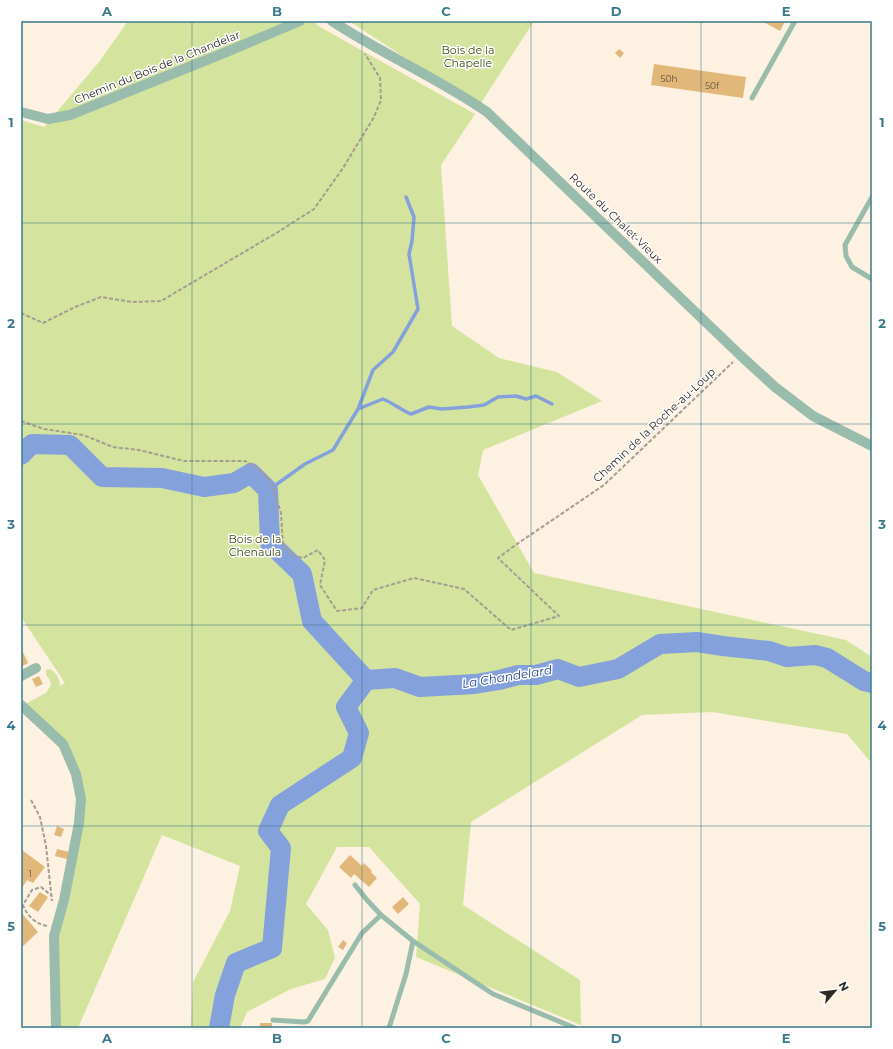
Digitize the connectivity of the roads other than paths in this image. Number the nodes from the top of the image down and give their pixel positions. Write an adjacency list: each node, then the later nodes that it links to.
1 (300, 21): 5 (street, Chemin du Bois de la Chandelar)
2 (332, 21): 8 (street, Route du Chalet-Vieux)
3 (794, 21): 4 (lane)
4 (752, 98)
5 (21, 112)
6 (872, 197): 7 (lane)
7 (872, 279)
8 (872, 446)
9 (36, 668): 10 (street)
10 (21, 676)
11 (21, 705): 16 (street)
12 (355, 885): 13 (lane)
13 (381, 915): 14 (lane); 15 (lane)
14 (413, 941): 17 (lane); 18 (lane)
15 (273, 1020)
16 (56, 1028)
17 (389, 1028)
18 (574, 1028)

